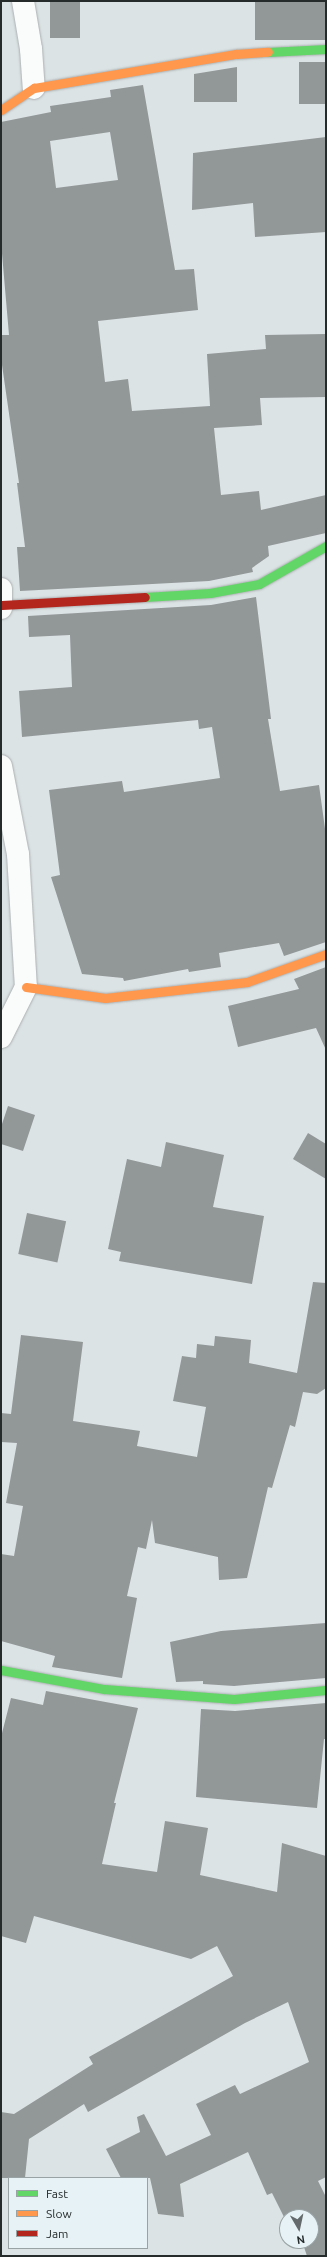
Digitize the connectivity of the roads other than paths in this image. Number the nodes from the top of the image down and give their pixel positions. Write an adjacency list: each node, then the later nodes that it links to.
1 (23, 1): 3 (street)
2 (326, 49): 3 (street)
3 (34, 88): 4 (street)
4 (1, 110)
5 (326, 546): 6 (street)
6 (1, 601)
7 (1, 766): 9 (street)
8 (326, 954): 9 (street)
9 (26, 987): 10 (street)
10 (1, 1037)
11 (1, 1670): 12 (street)
12 (326, 1690)

